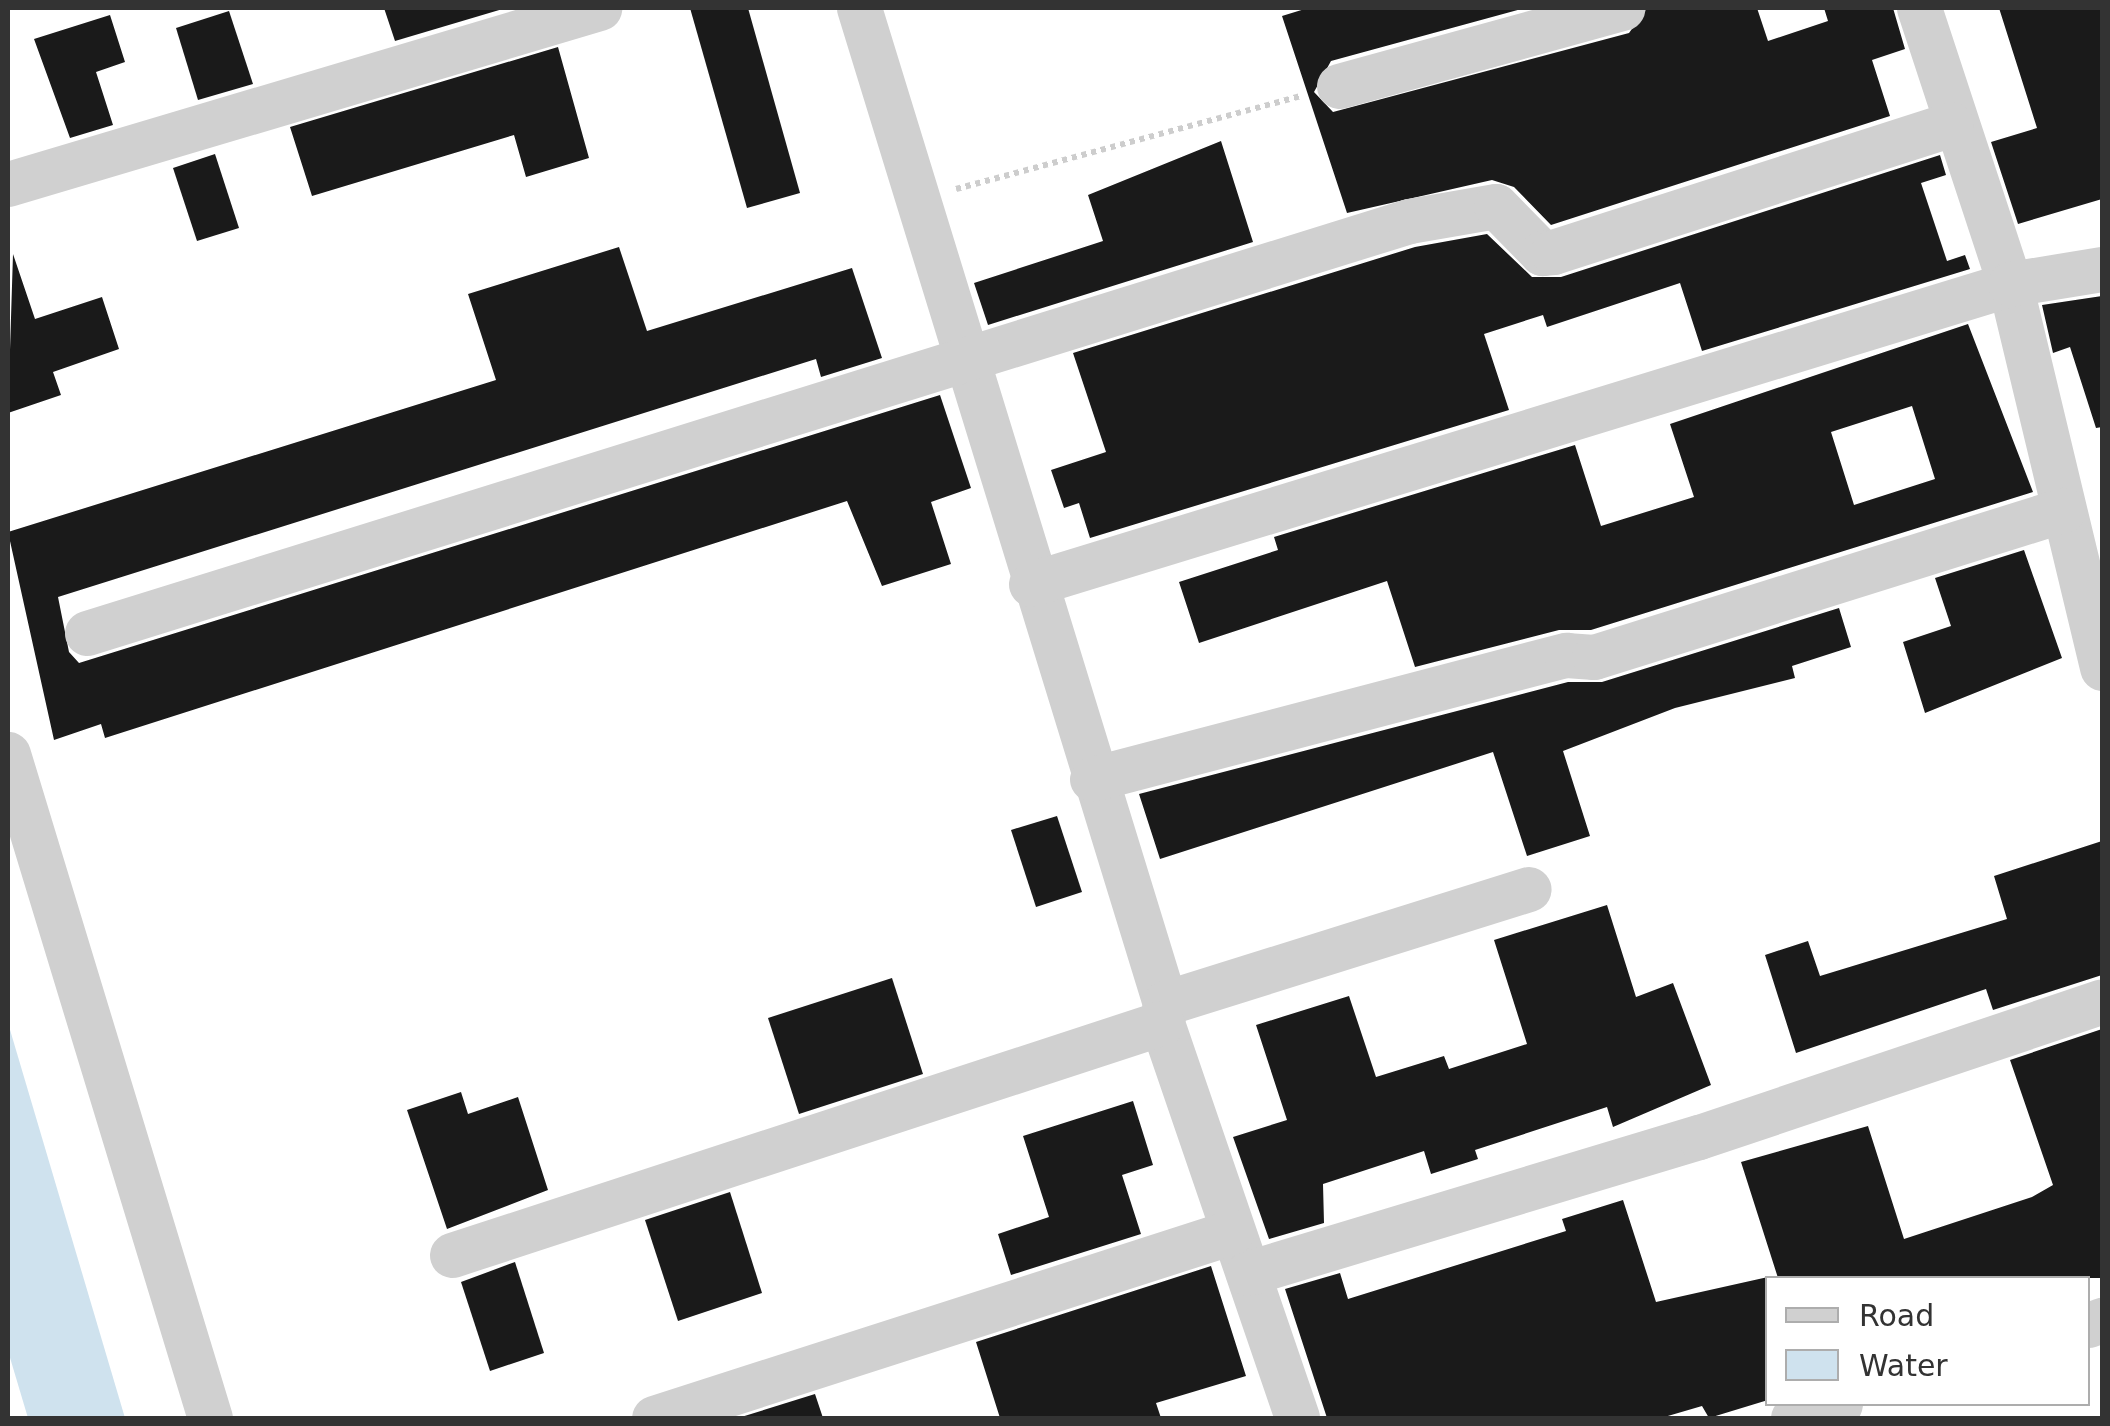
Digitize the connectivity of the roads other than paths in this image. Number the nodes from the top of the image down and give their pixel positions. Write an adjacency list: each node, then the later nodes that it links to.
1 (599, 8): 7 (street)
2 (860, 8): 10 (street)
3 (1622, 8): 5 (street)
4 (1919, 8): 6 (street)
5 (1339, 86)
6 (1951, 124): 9 (street); 10 (street)
7 (8, 184)
8 (2102, 269): 9 (street)
9 (2010, 284): 11 (street); 12 (street)
10 (964, 360): 12 (street); 13 (street)
11 (2064, 510): 14 (street); 16 (street)
12 (1030, 584): 16 (street)
13 (87, 633)
14 (2102, 668)
15 (8, 754): 23 (street)
16 (1092, 779): 19 (street)
17 (1529, 889): 19 (street)
18 (2102, 1001): 20 (street)
19 (1164, 1013): 20 (street); 21 (street)
20 (1240, 1252): 24 (street); 25 (street)
21 (452, 1255)
22 (1833, 1406): 26 (street)
23 (210, 1418)
24 (654, 1418)
25 (1297, 1418)
26 (1793, 1418)

